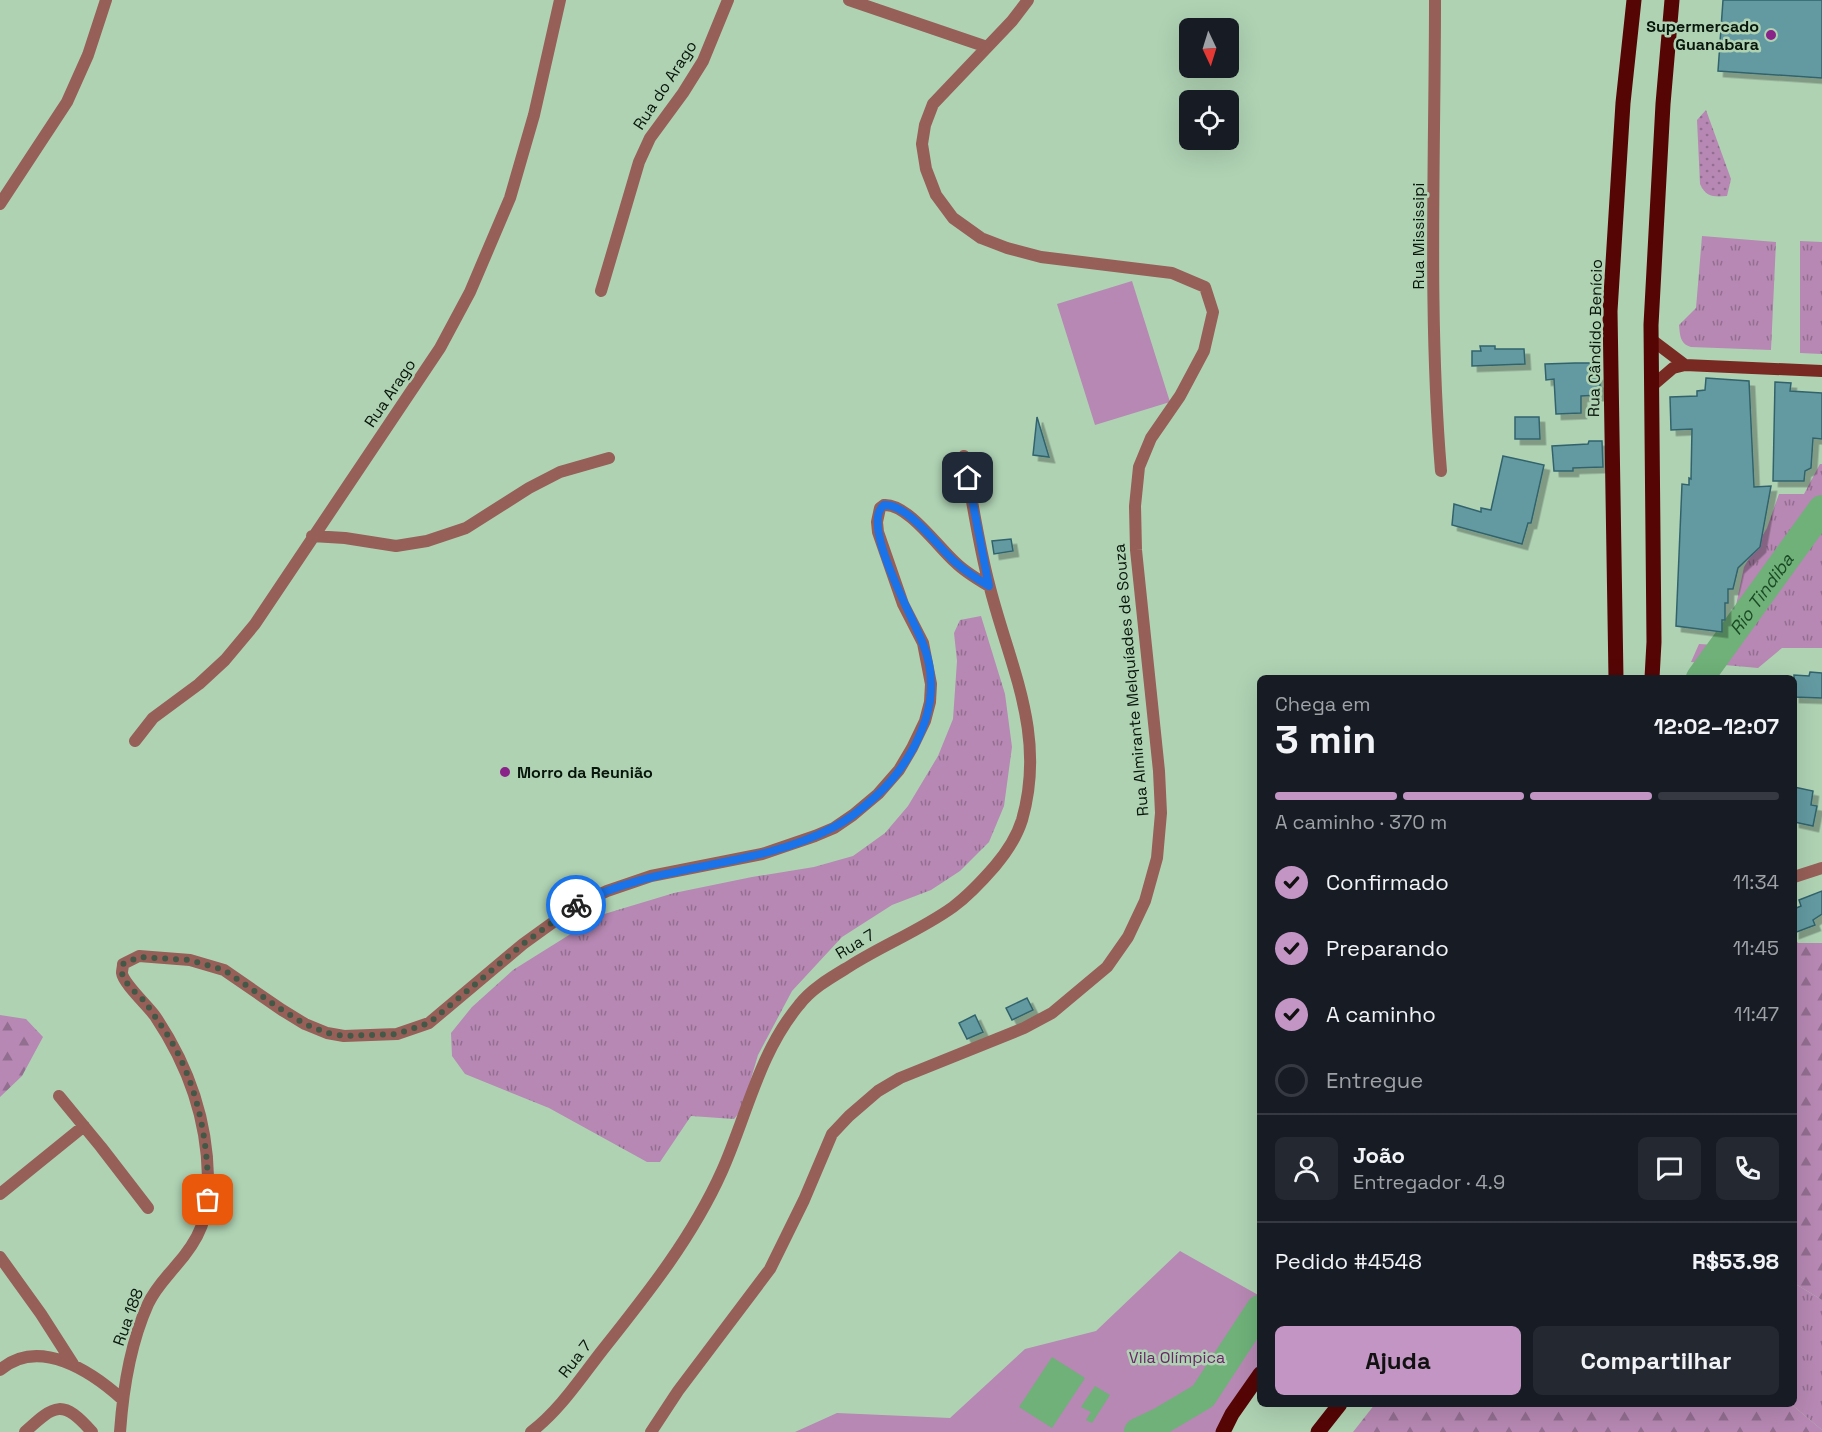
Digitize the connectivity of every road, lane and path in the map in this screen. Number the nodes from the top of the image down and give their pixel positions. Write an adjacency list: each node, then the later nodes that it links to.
1 (106, 0): 10 (street)
2 (560, 0): 19 (street, Rua Arago)
3 (728, 0): 11 (street, Rua do Arago)
4 (849, 0): 9 (street)
5 (1028, 0): 9 (street, Rua Almirante Melquíades de Souza)
6 (1435, 0): 18 (street, Rua Mississipi)
7 (1634, 0): 21 (main road, Rua Cândido Benício)
8 (1672, 0): 12 (main road)
9 (987, 46): 40 (street, Rua Almirante Melquíades de Souza)
10 (0, 204)
11 (601, 291)
12 (1652, 340): 13 (main road); 15 (main road)
13 (1685, 365): 14 (main road); 15 (main road)
14 (1822, 370)
15 (1652, 386): 22 (main road)
16 (964, 456): 20 (street, Rua 7)
17 (609, 458): 19 (street)
18 (1441, 471)
19 (312, 536): 23 (street, Rua Arago)
20 (989, 586): 34 (street, Rua 188); 39 (street, Rua 7)
21 (1616, 675)
22 (1652, 675)
23 (135, 741)
24 (1822, 868): 25 (street)
25 (1797, 876)
26 (59, 1096): 27 (street)
27 (84, 1126): 28 (street); 29 (street)
28 (0, 1194)
29 (148, 1208)
30 (0, 1257): 31 (street)
31 (73, 1364): 32 (street); 34 (street)
32 (0, 1370)
33 (1257, 1378): 41 (main road)
34 (122, 1400): 38 (street, Rua 188)
35 (1338, 1407): 42 (main road)
36 (25, 1432): 37 (street)
37 (92, 1432)
38 (120, 1432)
39 (531, 1432)
40 (651, 1432)
41 (1223, 1432)
42 (1318, 1432)

